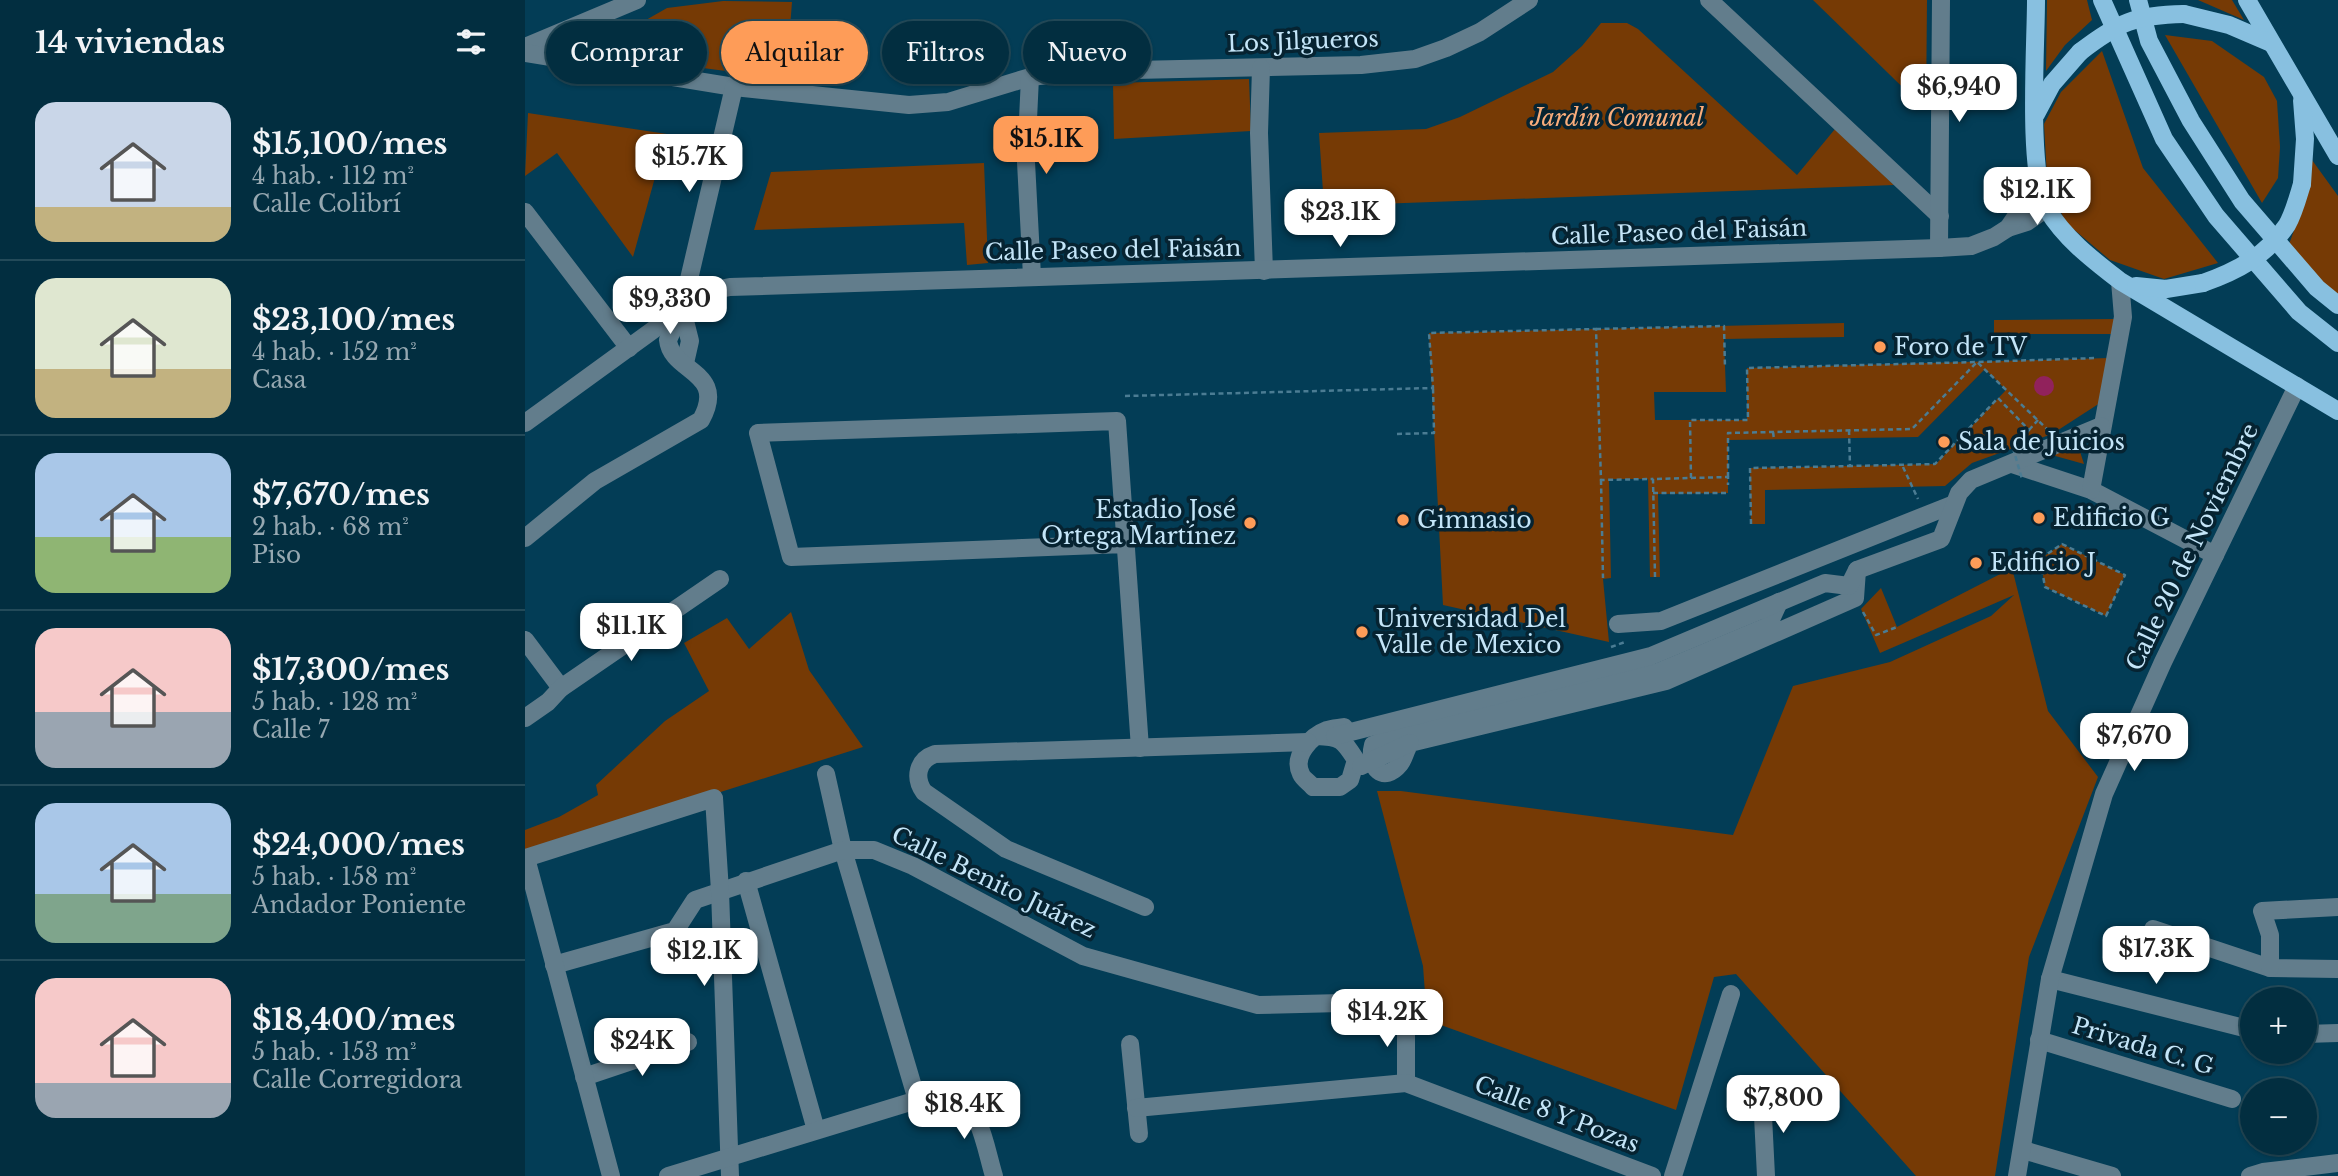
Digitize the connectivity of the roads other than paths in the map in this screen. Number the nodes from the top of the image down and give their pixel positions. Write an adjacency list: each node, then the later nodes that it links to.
1 (637, 0): 10 (street)
2 (1529, 0): 12 (street, Los Jilgueros)
3 (1941, 0): 22 (street)
4 (2036, 0): 18 (main road)
5 (2102, 0): 29 (main road)
6 (2138, 0): 27 (main road)
7 (2247, 0): 9 (main road)
8 (1712, 1): 22 (street)
9 (2271, 43): 17 (main road); 18 (main road, bridge)
10 (525, 47)
11 (525, 53): 16 (street, Los Jilgueros)
12 (1261, 68): 13 (street, Los Jilgueros); 24 (street)
13 (1151, 70)
14 (1023, 79): 16 (street, Los Jilgueros)
15 (1030, 84): 25 (street)
16 (734, 87): 28 (street)
17 (2301, 95): 19 (main road); 26 (main road, bridge)
18 (2035, 117): 20 (main road)
19 (2338, 156)
20 (2044, 201): 23 (street, Calle Paseo del Faisán); 26 (main road)
21 (525, 212): 30 (street)
22 (1940, 216): 23 (street)
23 (1939, 248): 24 (street, Calle Paseo del Faisán)
24 (1264, 271): 25 (street, Calle Paseo del Faisán)
25 (1032, 276): 28 (street, Calle Paseo del Faisán)
26 (2124, 283): 31 (main road); 34 (street)
27 (2338, 305)
28 (682, 309): 30 (street, Calle Paseo del Faisán); 39 (street)
29 (2338, 343)
30 (629, 348): 33 (street, Calle Paseo del Faisán)
31 (2297, 386): 32 (main road); 41 (street, Calle 20 de Noviembre)
32 (2338, 411)
33 (525, 423)
34 (2101, 426): 35 (street); 37 (street)
35 (2082, 434): 36 (street); 37 (street)
36 (2016, 463): 37 (street); 38 (street)
37 (2092, 482): 41 (street)
38 (1954, 504): 42 (street); 47 (street)
39 (525, 538)
40 (1125, 544): 40 (street); 52 (street)
41 (2215, 555): 65 (street, Calle 20 de Noviembre)
42 (1857, 570): 44 (street); 46 (street)
43 (720, 579): 49 (street)
44 (1825, 583): 45 (street); 46 (street)
45 (1779, 602): 51 (street); 53 (street)
46 (1836, 606): 53 (street)
47 (1618, 624)
48 (525, 640): 49 (street)
49 (561, 688): 50 (street)
50 (525, 718)
51 (1326, 739): 52 (street); 54 (street); 54 (street)
52 (1140, 748): 60 (street)
53 (1371, 762): 54 (street)
54 (1355, 769)
55 (826, 774): 56 (street)
56 (843, 850): 57 (street, Calle Benito Juárez); 74 (street, Calle Benito Juárez); 77 (street)
57 (746, 881): 58 (street, Calle Benito Juárez); 79 (street)
58 (720, 891): 62 (street, Calle Benito Juárez); 62 (street); 82 (street)
59 (2338, 906): 63 (street)
60 (1146, 907)
61 (2153, 929): 63 (street)
62 (554, 965): 73 (street)
63 (2270, 968): 64 (street)
64 (2338, 969)
65 (2050, 979): 67 (street); 70 (street, Calle 20 de Noviembre)
66 (1731, 995): 89 (street)
67 (2240, 1027)
68 (2338, 1033): 69 (street)
69 (2317, 1034)
70 (2039, 1040): 76 (street, Privada C. G); 81 (street, Calle 20 de Noviembre)
71 (688, 1042): 73 (street)
72 (1130, 1044): 78 (street)
73 (584, 1077): 84 (street)
74 (1406, 1083): 78 (street); 88 (street, Calle 8 Y Pozas)
75 (1762, 1096): 90 (street)
76 (2232, 1098)
77 (917, 1100): 79 (street); 87 (street)
78 (1136, 1108): 80 (street)
79 (816, 1130): 82 (street)
80 (1139, 1134)
81 (2023, 1150): 91 (street, Calle 20 de Noviembre); 92 (street)
82 (729, 1156): 85 (street); 86 (street)
83 (2338, 1163): 93 (street)
84 (611, 1176)
85 (668, 1176)
86 (730, 1176)
87 (993, 1176)
88 (1652, 1176)
89 (1673, 1176)
90 (1766, 1176)
91 (2017, 1176)
92 (2112, 1176)
93 (2250, 1176)

